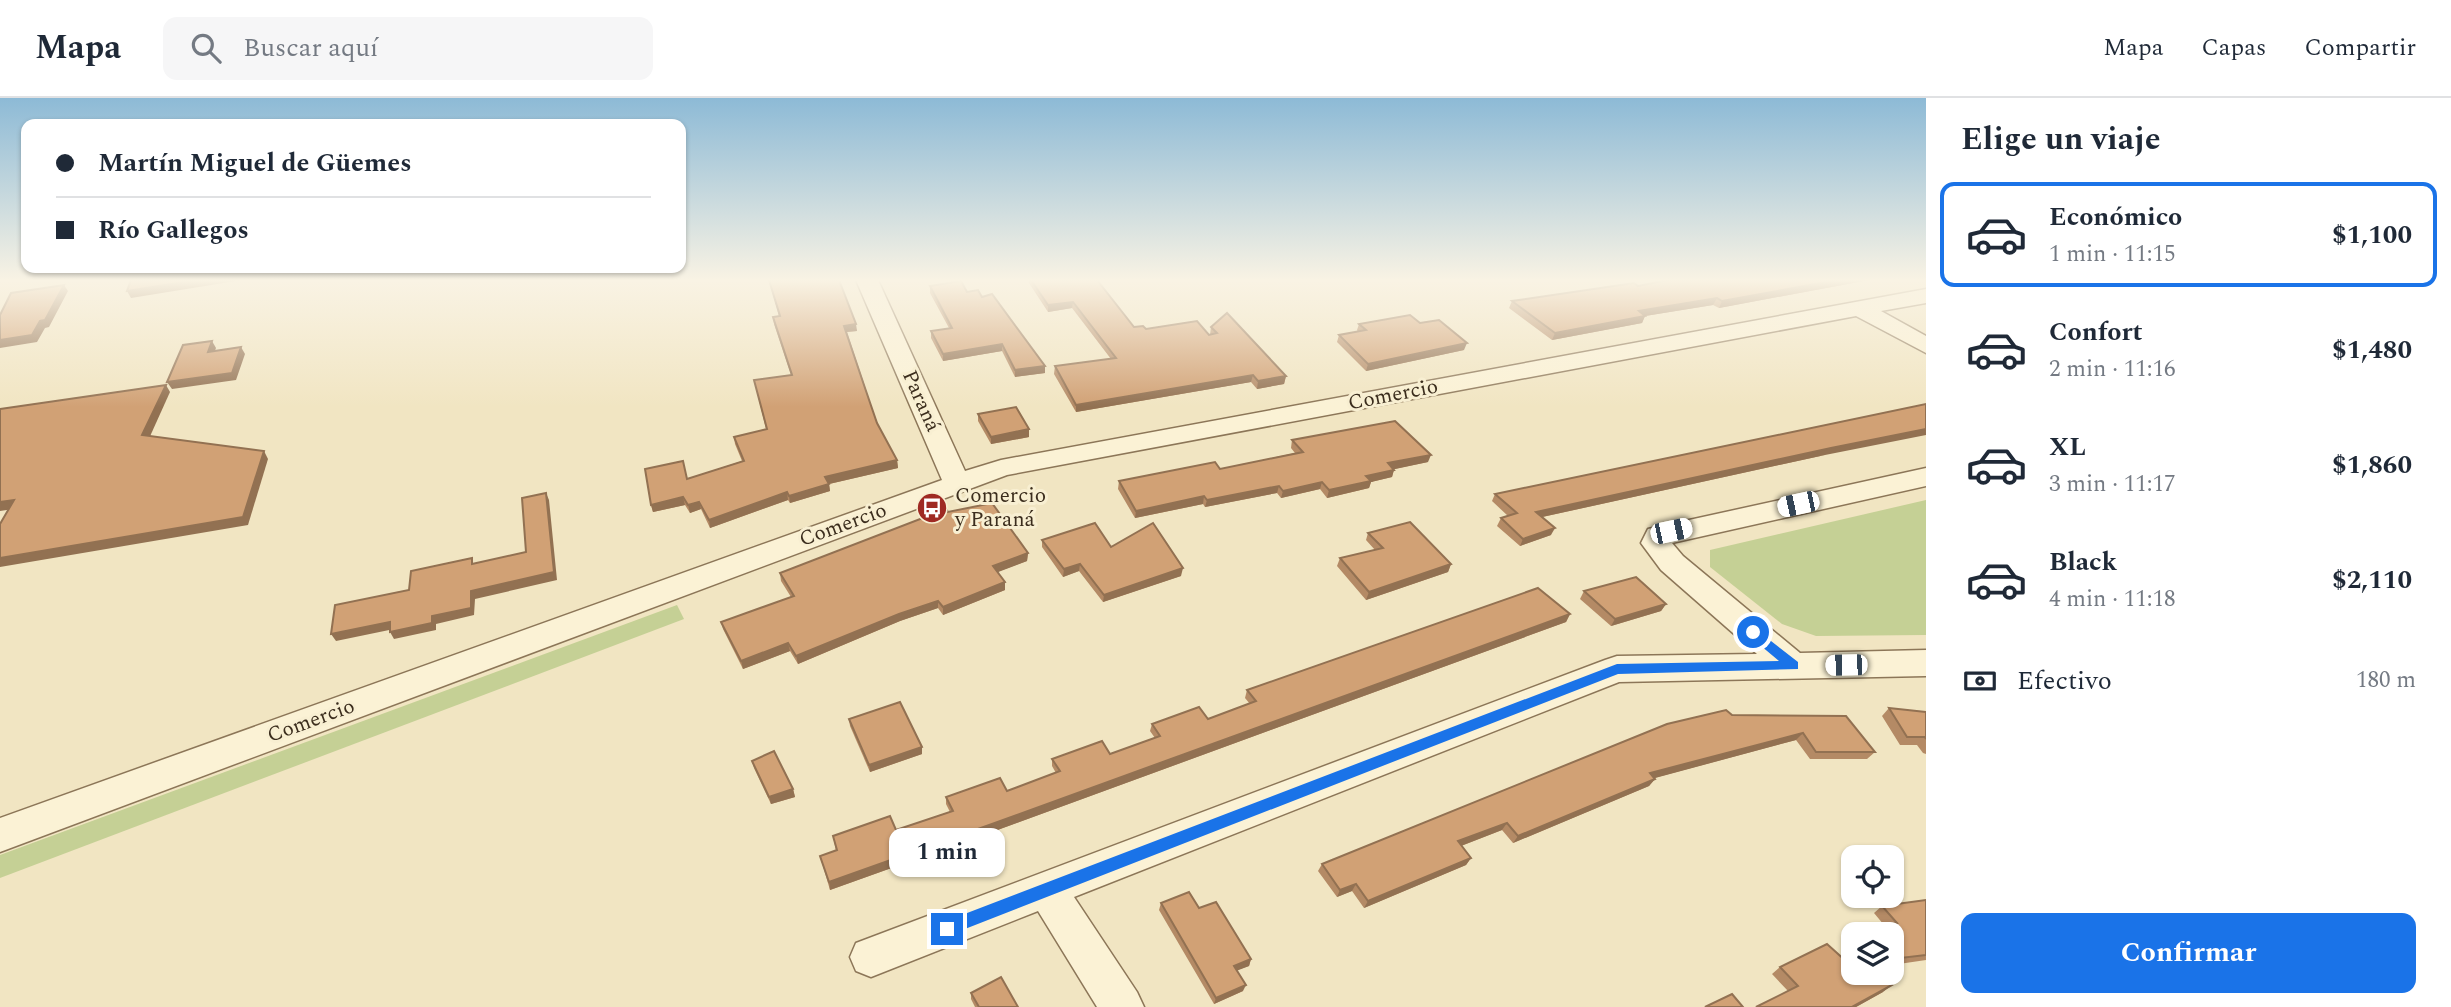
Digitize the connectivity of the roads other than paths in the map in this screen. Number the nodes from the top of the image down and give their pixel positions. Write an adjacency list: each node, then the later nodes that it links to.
1 (886, 322): 6 (street, Paraná)
2 (1782, 322): 6 (street, Comercio)
3 (1884, 322): 4 (street)
4 (1926, 346)
5 (1926, 477): 8 (street)
6 (957, 483): 9 (street, Comercio)
7 (1926, 663): 8 (street)
8 (1793, 666): 10 (street)
9 (0, 835)
10 (1047, 891): 11 (street); 12 (street)
11 (872, 957)
12 (1122, 1007)

